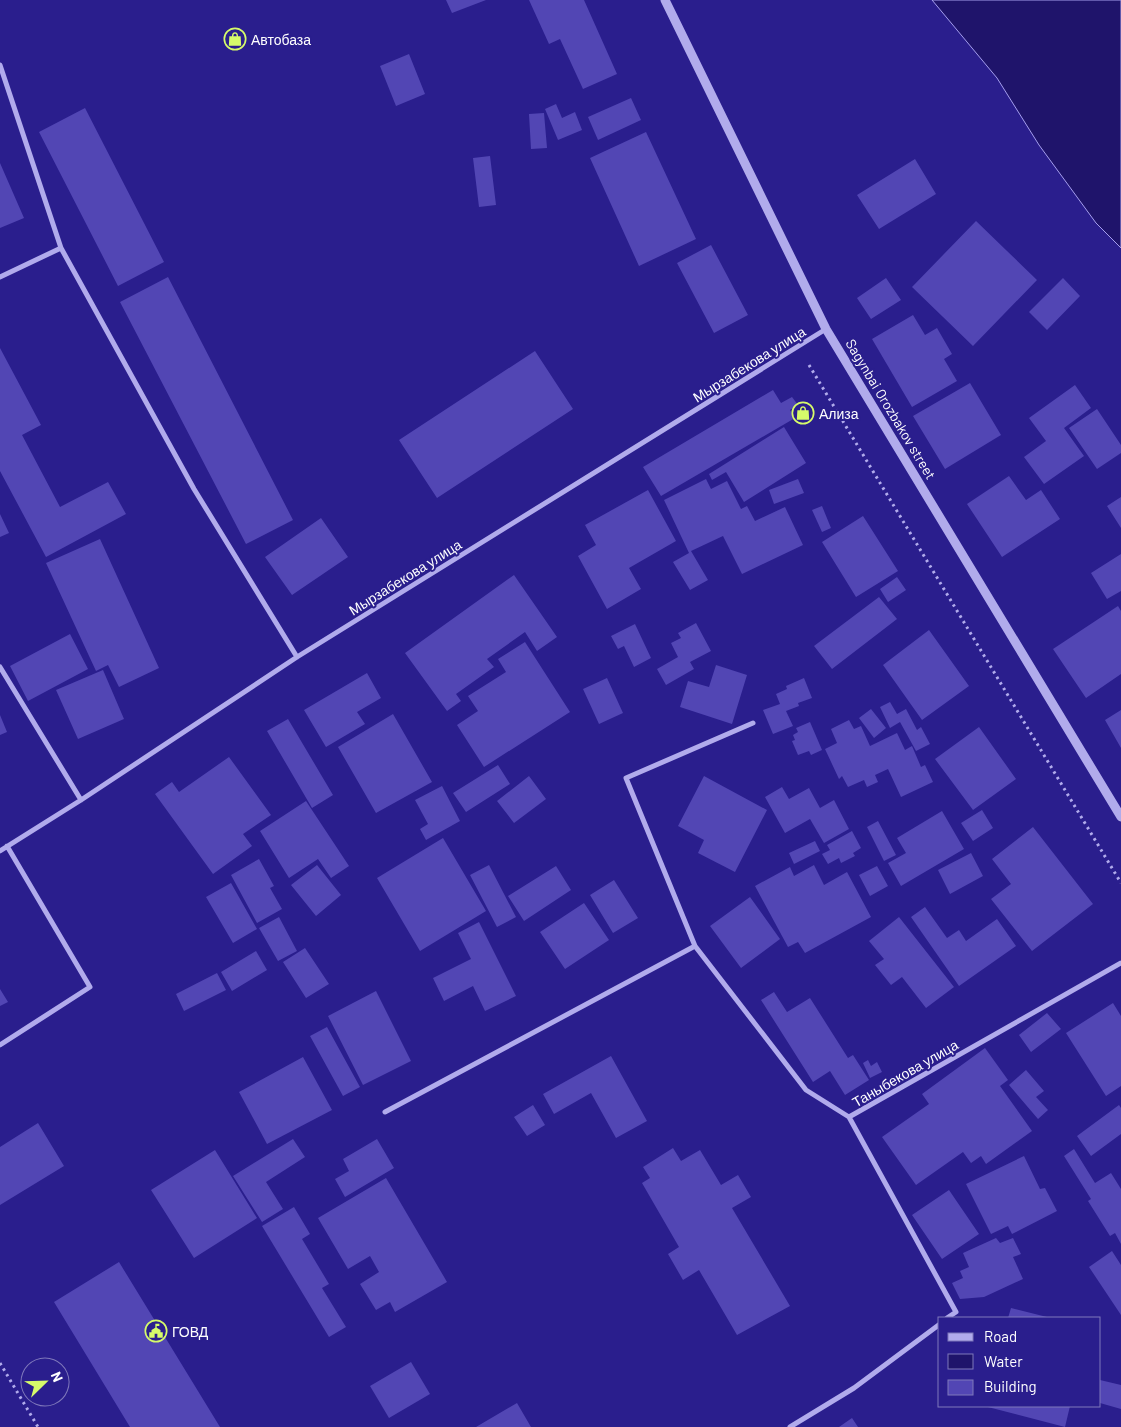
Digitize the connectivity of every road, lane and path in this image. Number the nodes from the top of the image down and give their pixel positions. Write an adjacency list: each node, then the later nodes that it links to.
1 (665, 0): 5 (street, Sagynbai Orozbakov street)
2 (0, 66): 3 (street)
3 (62, 248): 4 (street); 7 (street)
4 (0, 277)
5 (826, 329): 6 (street, Мырзабекова улица); 11 (street, Sagynbai Orozbakov street)
6 (798, 347): 7 (street, Мырзабекова улица); 14 (path)
7 (298, 657): 10 (street, Мырзабекова улица)
8 (0, 667): 10 (street)
9 (753, 723): 15 (street)
10 (81, 800): 12 (street, Мырзабекова улица)
11 (1121, 817)
12 (7, 846): 13 (street, Мырзабекова улица); 17 (street)
13 (0, 851)
14 (1121, 883)
15 (695, 946): 18 (street); 19 (street)
16 (1121, 963): 19 (street, Таныбекова улица)
17 (0, 1045)
18 (385, 1112)
19 (849, 1117): 20 (street, Таныбекова улица)
20 (949, 1317)
21 (938, 1325): 24 (street)
22 (0, 1363): 23 (path)
23 (38, 1427)
24 (790, 1427)

